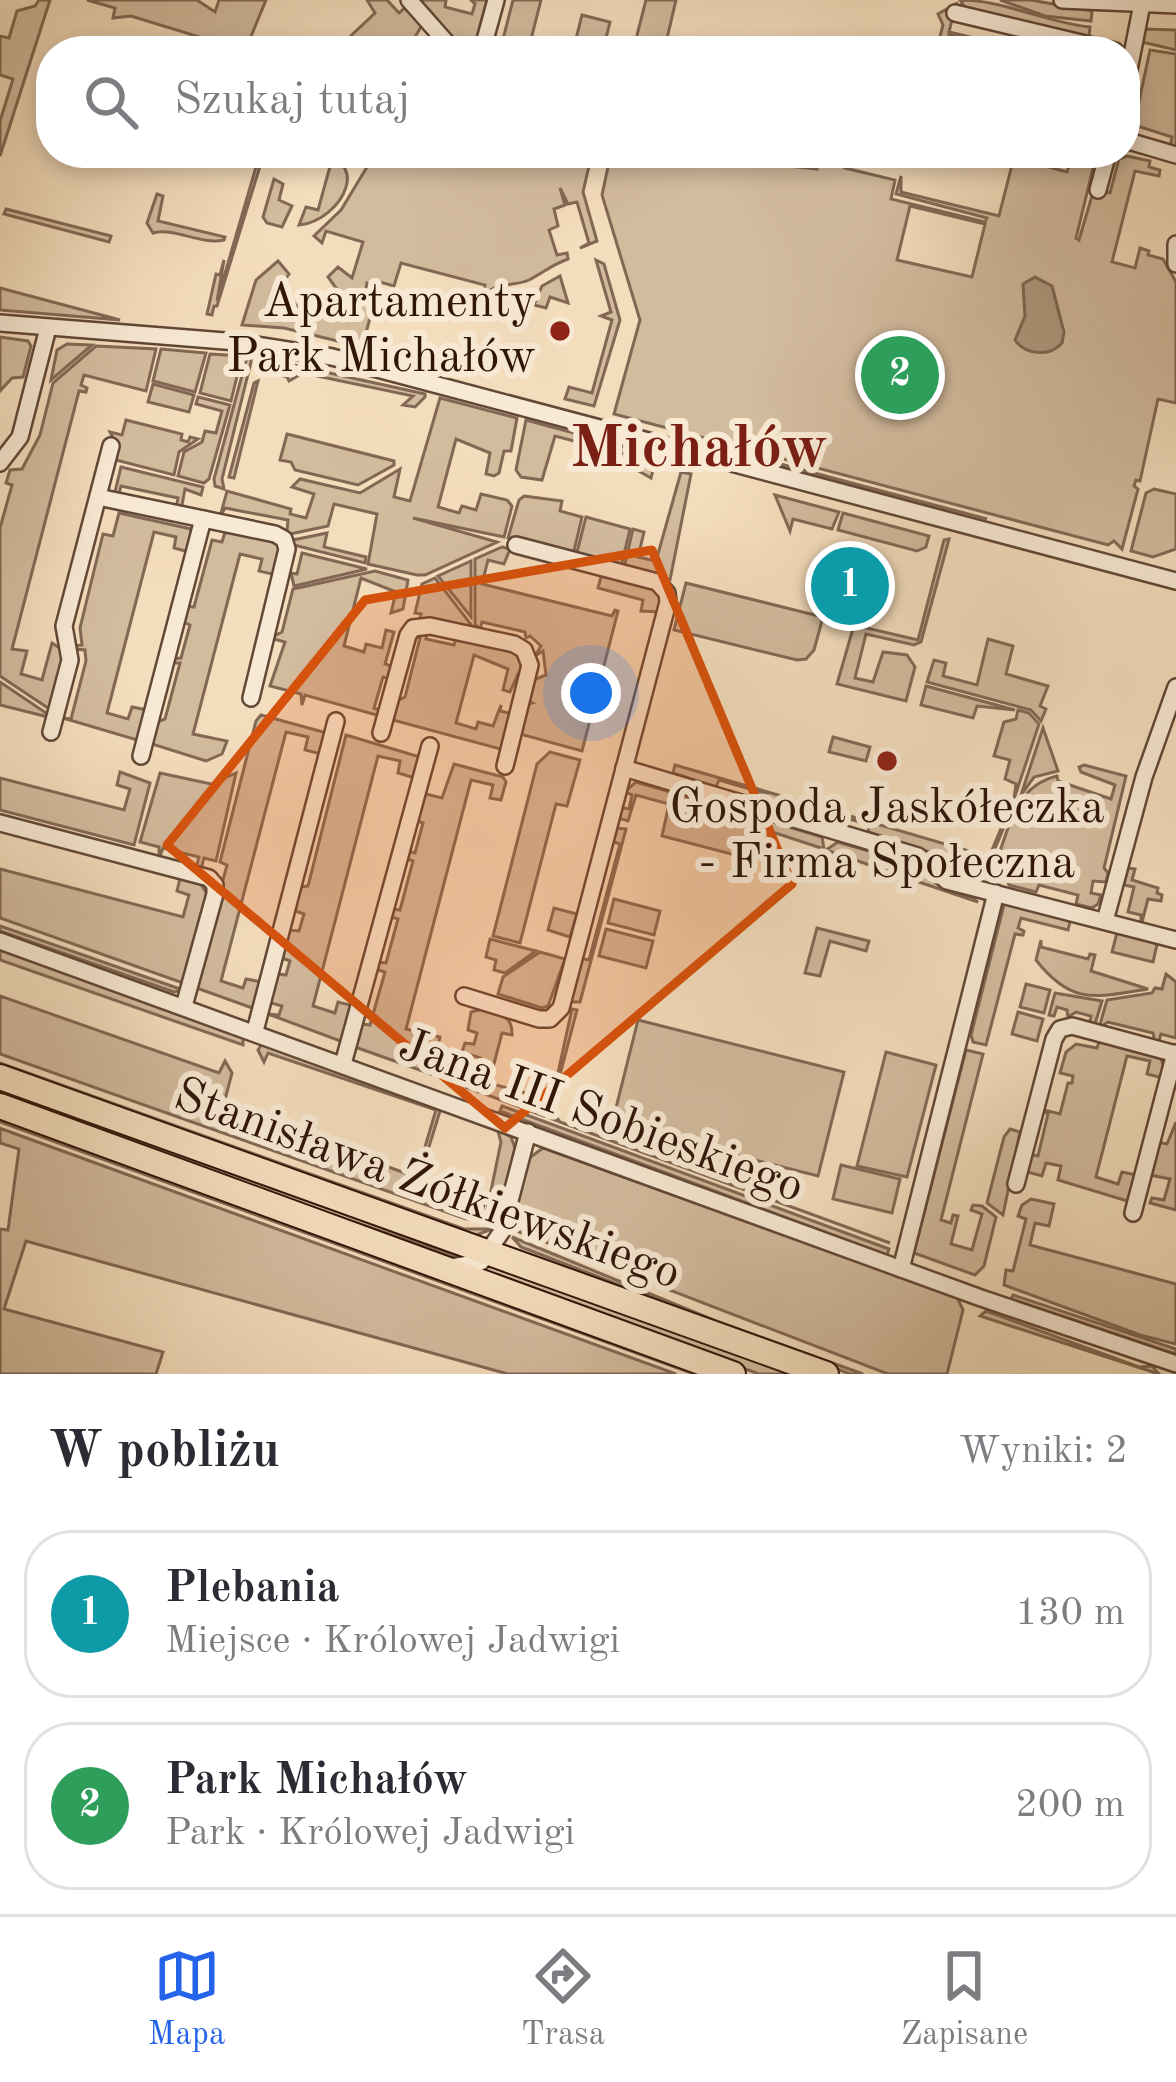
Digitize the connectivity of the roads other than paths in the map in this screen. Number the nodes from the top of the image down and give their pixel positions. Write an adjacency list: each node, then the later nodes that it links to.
1 (409, 0): 7 (street)
2 (496, 0): 8 (street)
3 (1062, 0): 4 (street)
4 (1142, 4): 5 (street); 10 (street)
5 (1176, 5)
6 (956, 13): 9 (street)
7 (441, 36)
8 (486, 36)
9 (1052, 36)
10 (1134, 36)
11 (1140, 144): 12 (street)
12 (1176, 155)
13 (1104, 168): 14 (street)
14 (1098, 190)
15 (1176, 244): 16 (street)
16 (1176, 264)
17 (0, 323): 18 (street)
18 (48, 328): 20 (street); 24 (street)
19 (111, 446): 21 (street)
20 (0, 463)
21 (98, 497): 22 (street); 28 (street)
22 (203, 519): 26 (street); 31 (street)
23 (516, 545): 33 (street)
24 (1176, 580)
25 (1176, 687): 36 (street)
26 (251, 698)
27 (336, 721): 41 (street)
28 (51, 732)
29 (381, 733): 32 (street)
30 (430, 746): 43 (street)
31 (141, 756)
32 (506, 766)
33 (624, 768): 35 (street); 39 (street)
34 (0, 823): 40 (street)
35 (996, 893): 36 (street); 51 (street)
36 (1105, 921): 37 (street)
37 (1176, 940)
38 (0, 941): 40 (street, Jana III Sobieskiego)
39 (464, 996)
40 (184, 1006): 41 (street, Jana III Sobieskiego)
41 (255, 1031): 43 (street, Jana III Sobieskiego)
42 (1175, 1053): 47 (street); 48 (street)
43 (343, 1064): 46 (street, Jana III Sobieskiego)
44 (0, 1077): 49 (main road, Stanisława Żółkiewskiego)
45 (0, 1106): 50 (main road, Stanisława Żółkiewskiego)
46 (528, 1132): 49 (street); 51 (street, Jana III Sobieskiego)
47 (1016, 1184)
48 (1133, 1214)
49 (490, 1252): 50 (street); 54 (main road, Stanisława Żółkiewskiego)
50 (442, 1268): 53 (main road, Stanisława Żółkiewskiego)
51 (901, 1269): 52 (street, Jana III Sobieskiego)
52 (1172, 1367)
53 (733, 1374)
54 (826, 1374)

